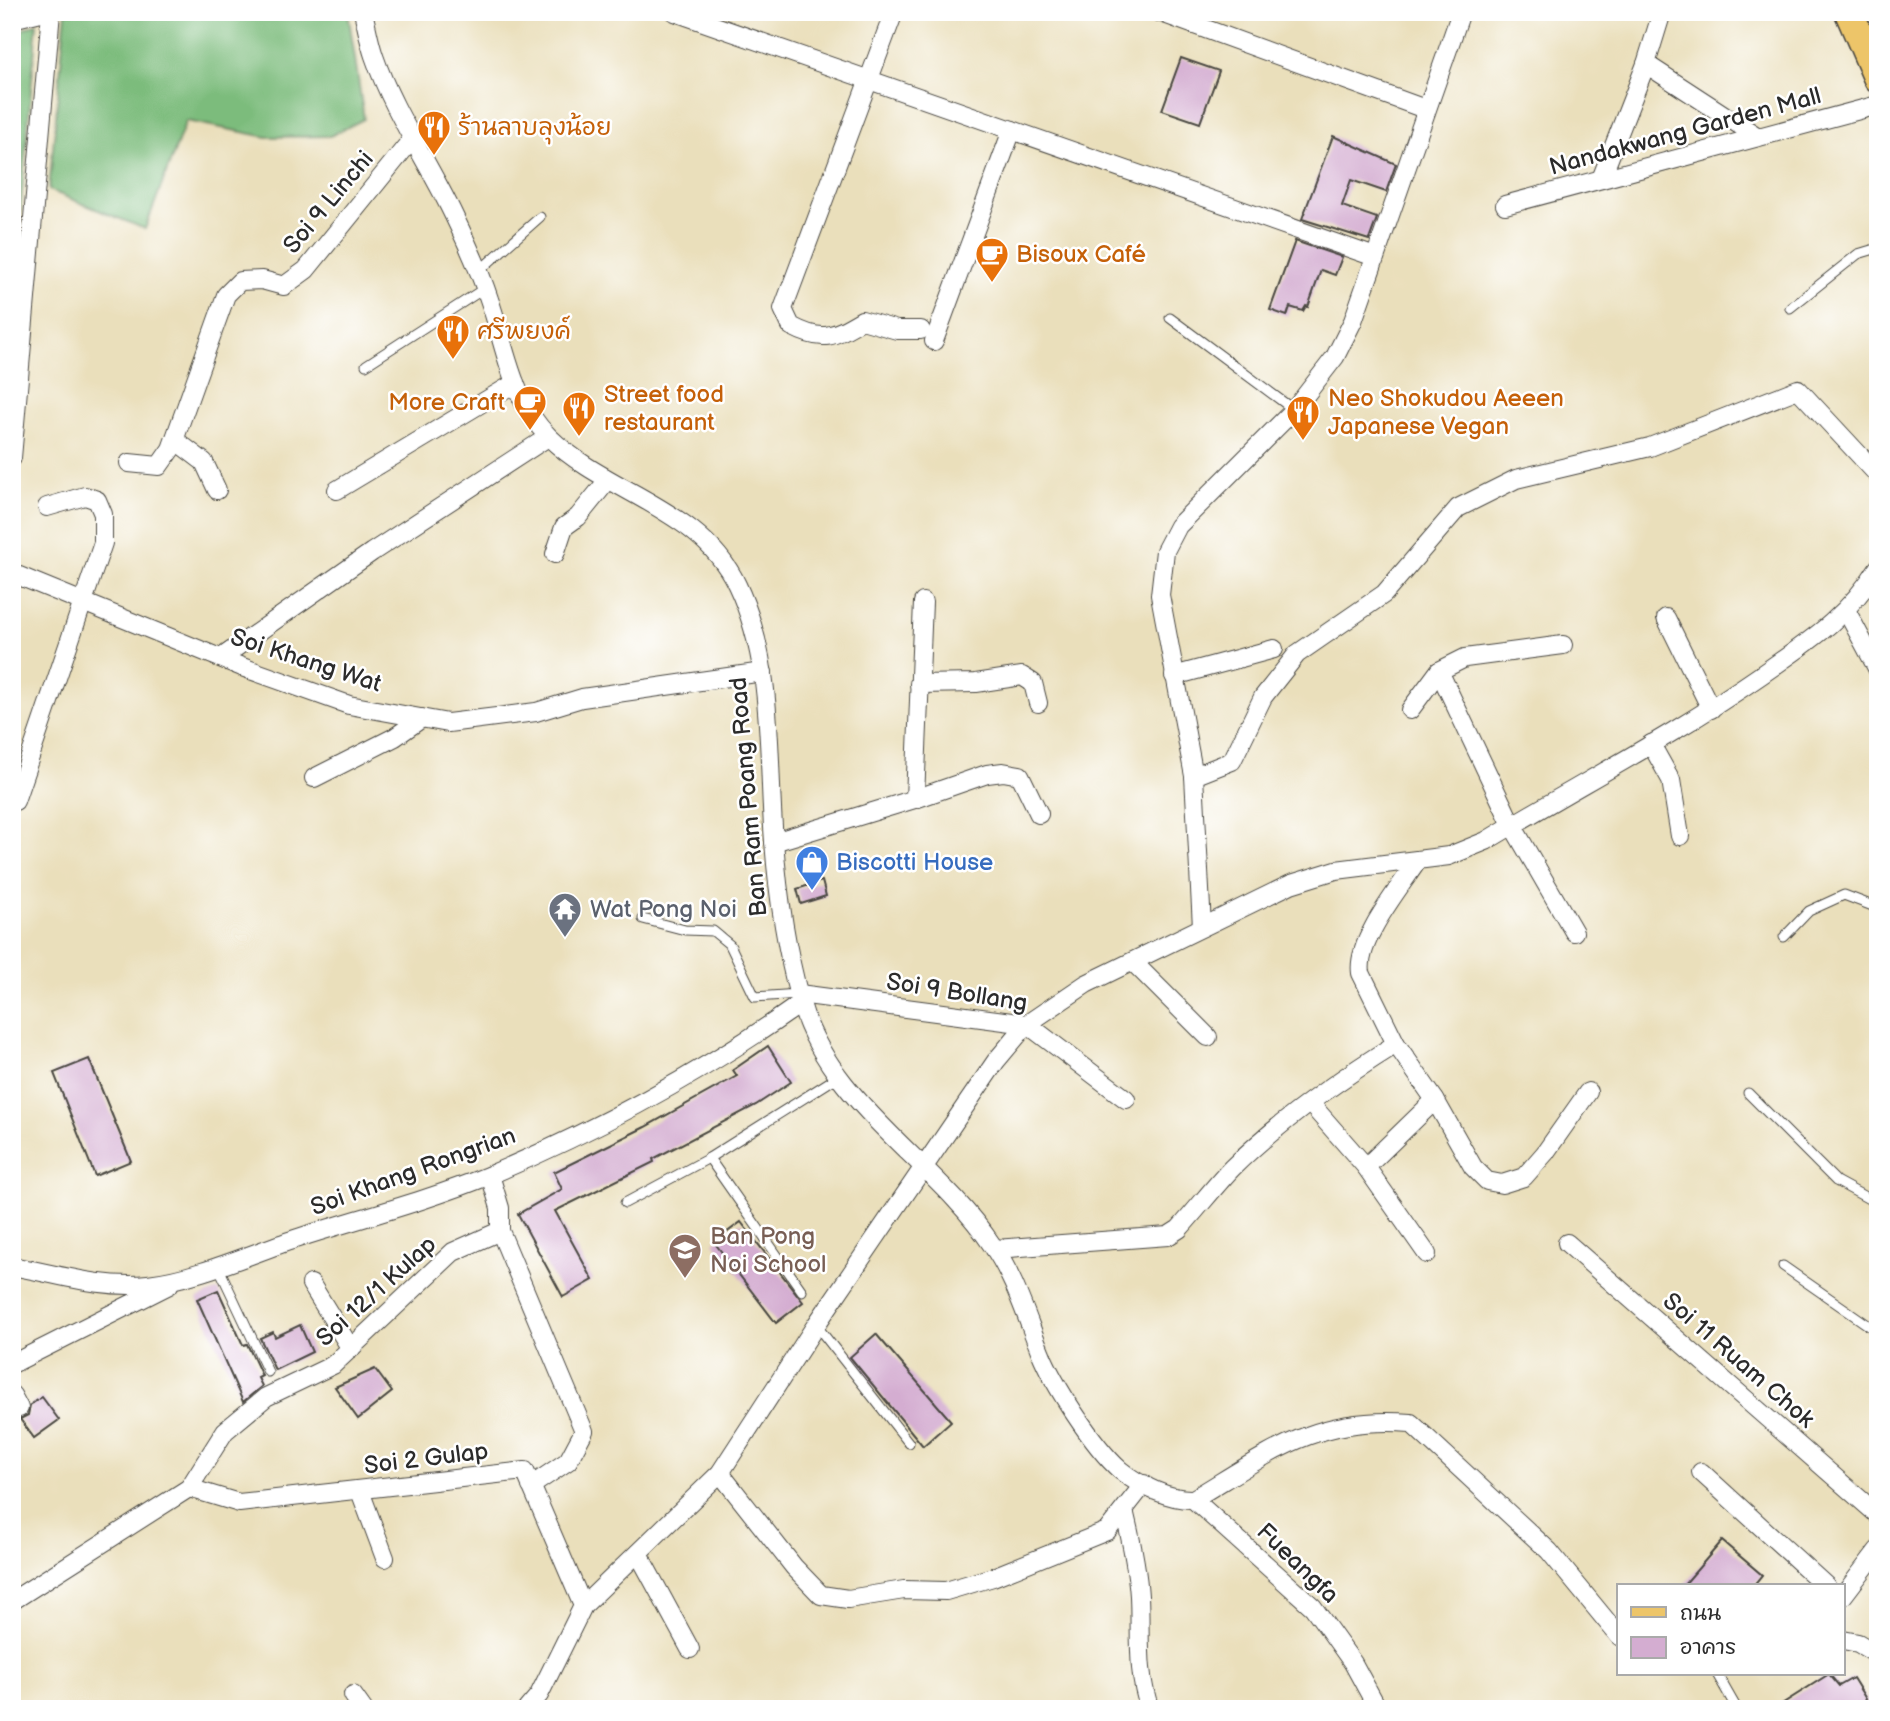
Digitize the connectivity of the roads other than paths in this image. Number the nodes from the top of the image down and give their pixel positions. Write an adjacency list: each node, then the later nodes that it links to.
1 (41, 12): 10 (street)
2 (51, 12): 24 (street)
3 (363, 12): 18 (street, Ban Ram Poang Road)
4 (675, 12): 13 (street)
5 (894, 12): 13 (street)
6 (1158, 12): 15 (street)
7 (1461, 12): 15 (street)
8 (1662, 12): 11 (street)
9 (1849, 12): 12 (main road)
10 (12, 19)
11 (1646, 64): 17 (street); 19 (street)
12 (1878, 79)
13 (868, 80): 16 (street); 16 (street)
14 (1878, 105): 17 (street, Nandakwang Garden Mall)
15 (1425, 109): 23 (street)
16 (1012, 130): 23 (street)
17 (1758, 137): 19 (street, Nandakwang Garden Mall)
18 (413, 138): 25 (street, Ban Ram Poang Road); 33 (street, Soi 9 Linchi)
19 (1601, 179): 20 (street, Nandakwang Garden Mall)
20 (1505, 205)
21 (540, 217): 25 (lane)
22 (1878, 248): 26 (lane)
23 (1375, 257): 31 (street)
24 (20, 266): 30 (street)
25 (481, 280): 28 (lane); 29 (street, Ban Ram Poang Road)
26 (1790, 308)
27 (1170, 318): 31 (lane)
28 (366, 365)
29 (516, 383): 32 (street, Ban Ram Poang Road); 39 (street)
30 (14, 407): 34 (street)
31 (1294, 410): 54 (street)
32 (548, 437): 37 (street, Ban Ram Poang Road); 50 (street)
33 (175, 440): 35 (street, Soi 9 Linchi); 38 (street)
34 (12, 458)
35 (129, 463)
36 (1878, 475): 61 (street)
37 (608, 481): 41 (street); 53 (street, Ban Ram Poang Road)
38 (217, 490)
39 (337, 490)
40 (47, 507): 44 (street)
41 (555, 554)
42 (1878, 568): 46 (street)
43 (12, 573): 44 (street, Soi Khang Wat)
44 (83, 601): 50 (street, Soi Khang Wat); 64 (street)
45 (923, 602): 55 (street)
46 (1846, 610): 51 (street); 57 (street)
47 (1666, 618): 57 (street)
48 (1563, 645): 52 (street)
49 (1274, 649): 54 (street)
50 (221, 658): 59 (street, Soi Khang Wat)
51 (1878, 670)
52 (1439, 671): 58 (street); 66 (street)
53 (763, 672): 59 (street, Soi Khang Wat); 68 (street, Ban Ram Poang Road)
54 (1174, 677): 61 (street)
55 (919, 684): 56 (street); 63 (street)
56 (1038, 703)
57 (1712, 709): 60 (street)
58 (1410, 710)
59 (422, 719): 62 (street)
60 (1651, 744): 66 (street); 67 (street)
61 (1194, 776): 72 (street)
62 (314, 778)
63 (915, 799): 65 (street); 68 (street)
64 (12, 800)
65 (1039, 814)
66 (1512, 825): 69 (street); 73 (street)
67 (1680, 835)
68 (774, 842): 76 (street, Ban Ram Poang Road)
69 (1418, 860): 72 (street); 79 (street)
70 (1878, 908): 74 (lane)
71 (643, 919): 76 (lane)
72 (1202, 927): 75 (street)
73 (1574, 932)
74 (1784, 937)
75 (1133, 962): 77 (street); 78 (street)
76 (800, 999): 77 (street, Soi 9 Bollang); 80 (street, Ban Ram Poang Road); 89 (street, Soi Khang Rongrian)
77 (1027, 1024): 83 (street, Soi 9 Bollang); 88 (street)
78 (1208, 1037)
79 (1396, 1044): 84 (street); 85 (street)
80 (839, 1076): 86 (lane); 88 (street, Ban Ram Poang Road)
81 (1588, 1091): 84 (street)
82 (1748, 1093): 91 (lane)
83 (1126, 1099)
84 (1435, 1100): 87 (street)
85 (1310, 1102): 87 (street); 94 (street)
86 (709, 1158): 90 (lane); 101 (lane)
87 (1366, 1167): 95 (street)
88 (924, 1168): 94 (street, Ban Ram Poang Road); 102 (street)
89 (490, 1175): 92 (street); 97 (street, Soi Khang Rongrian)
90 (625, 1203)
91 (1878, 1204)
92 (500, 1231): 104 (street, Soi 12/1 Kulap); 111 (street)
93 (1567, 1243): 116 (street, Soi 11 Ruam Chok)
94 (995, 1249): 110 (street, Ban Ram Poang Road)
95 (1427, 1254)
96 (12, 1266): 99 (street, Soi Khang Rongrian)
97 (218, 1266): 99 (street, Soi Khang Rongrian); 106 (lane)
98 (1783, 1266): 103 (lane)
99 (194, 1272): 105 (street)
100 (311, 1284): 104 (street)
101 (802, 1291)
102 (816, 1325): 107 (lane); 109 (street)
103 (1878, 1332)
104 (351, 1349): 112 (street, Soi 12/1 Kulap)
105 (12, 1364)
106 (268, 1372)
107 (909, 1443)
108 (1701, 1472): 120 (street)
109 (720, 1473): 115 (street); 118 (street)
110 (1144, 1484): 114 (street, Ban Ram Poang Road); 115 (street)
111 (531, 1486): 113 (street, Soi 2 Gulap); 123 (street)
112 (189, 1488): 113 (street, Soi 2 Gulap); 122 (street)
113 (360, 1490): 119 (street)
114 (1193, 1499): 124 (street); 132 (street, Fueangfa)
115 (1124, 1510): 131 (street)
116 (1878, 1515)
117 (1878, 1550): 121 (street)
118 (638, 1553): 123 (street); 126 (street)
119 (385, 1558)
120 (1824, 1584)
121 (1844, 1595)
122 (12, 1601)
123 (583, 1606): 129 (street)
124 (1617, 1634)
125 (1844, 1640): 127 (street)
126 (690, 1649)
127 (1878, 1655)
128 (1718, 1676): 133 (lane)
129 (541, 1702): 130 (street)
130 (527, 1709)
131 (1150, 1709)
132 (1378, 1709)
133 (1737, 1709)

